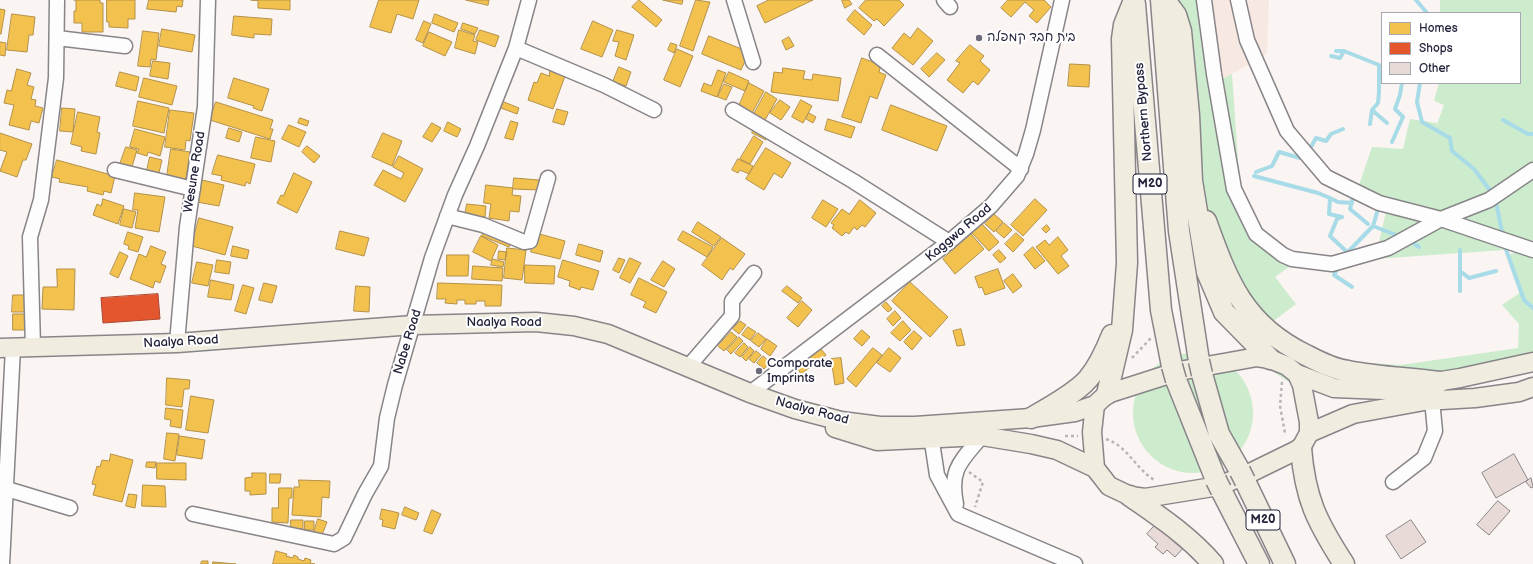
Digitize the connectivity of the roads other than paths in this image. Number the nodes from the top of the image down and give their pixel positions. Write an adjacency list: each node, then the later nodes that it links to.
1 (57, 0): 11 (street)
2 (208, 0): 23 (street, Wesune Road)
3 (529, 0): 13 (street, Nabe Road)
4 (734, 0): 15 (street)
5 (1062, 0): 18 (street, Kaggwa Road)
6 (1134, 0): 29 (highway); 57 (highway, Northern Bypass / M20)
7 (1161, 0): 53 (highway, Northern Bypass / M20)
8 (1165, 0): 22 (highway)
9 (1204, 0): 25 (street)
10 (1238, 0): 25 (street)
11 (57, 38): 12 (street); 32 (street)
12 (125, 46)
13 (516, 48): 16 (street); 24 (street, Nabe Road)
14 (877, 55): 18 (street)
15 (753, 62)
16 (654, 110)
17 (733, 110): 26 (street)
18 (1020, 169): 26 (street, Kaggwa Road)
19 (115, 170): 23 (street)
20 (1530, 172): 25 (street)
21 (548, 178): 24 (street)
22 (1192, 181): 34 (highway); 40 (highway)
23 (193, 189): 31 (street, Wesune Road)
24 (447, 216): 30 (street, Nabe Road)
25 (1440, 220): 27 (street)
26 (949, 242): 39 (street, Kaggwa Road)
27 (1533, 250)
28 (754, 274): 36 (street)
29 (1124, 303): 41 (highway); 42 (highway)
30 (413, 325): 31 (main road, Naalya Road); 36 (main road, Naalya Road); 51 (street, Nabe Road)
31 (177, 343): 32 (main road, Naalya Road)
32 (33, 347): 33 (main road, Naalya Road)
33 (7, 348): 48 (street)
34 (1270, 359): 37 (main road); 41 (main road)
35 (1533, 362): 40 (main road)
36 (688, 367): 39 (main road, Naalya Road)
37 (1290, 377): 40 (main road); 45 (main road)
38 (1533, 387): 40 (main road)
39 (750, 393): 43 (main road, Naalya Road)
40 (1432, 394): 45 (main road); 47 (street)
41 (1101, 400): 42 (main road); 46 (main road)
42 (1031, 418): 43 (main road)
43 (930, 432): 44 (main road); 52 (street)
44 (982, 436): 46 (main road); 52 (street)
45 (1305, 441): 49 (main road); 58 (highway)
46 (1095, 468): 49 (main road)
47 (1393, 482)
48 (7, 489): 50 (street); 54 (street)
49 (1130, 496): 56 (highway)
50 (70, 508)
51 (193, 514)
52 (958, 514): 55 (street)
53 (1283, 561)
54 (2, 564)
55 (1075, 564)
56 (1213, 564)
57 (1259, 564)
58 (1344, 564)

